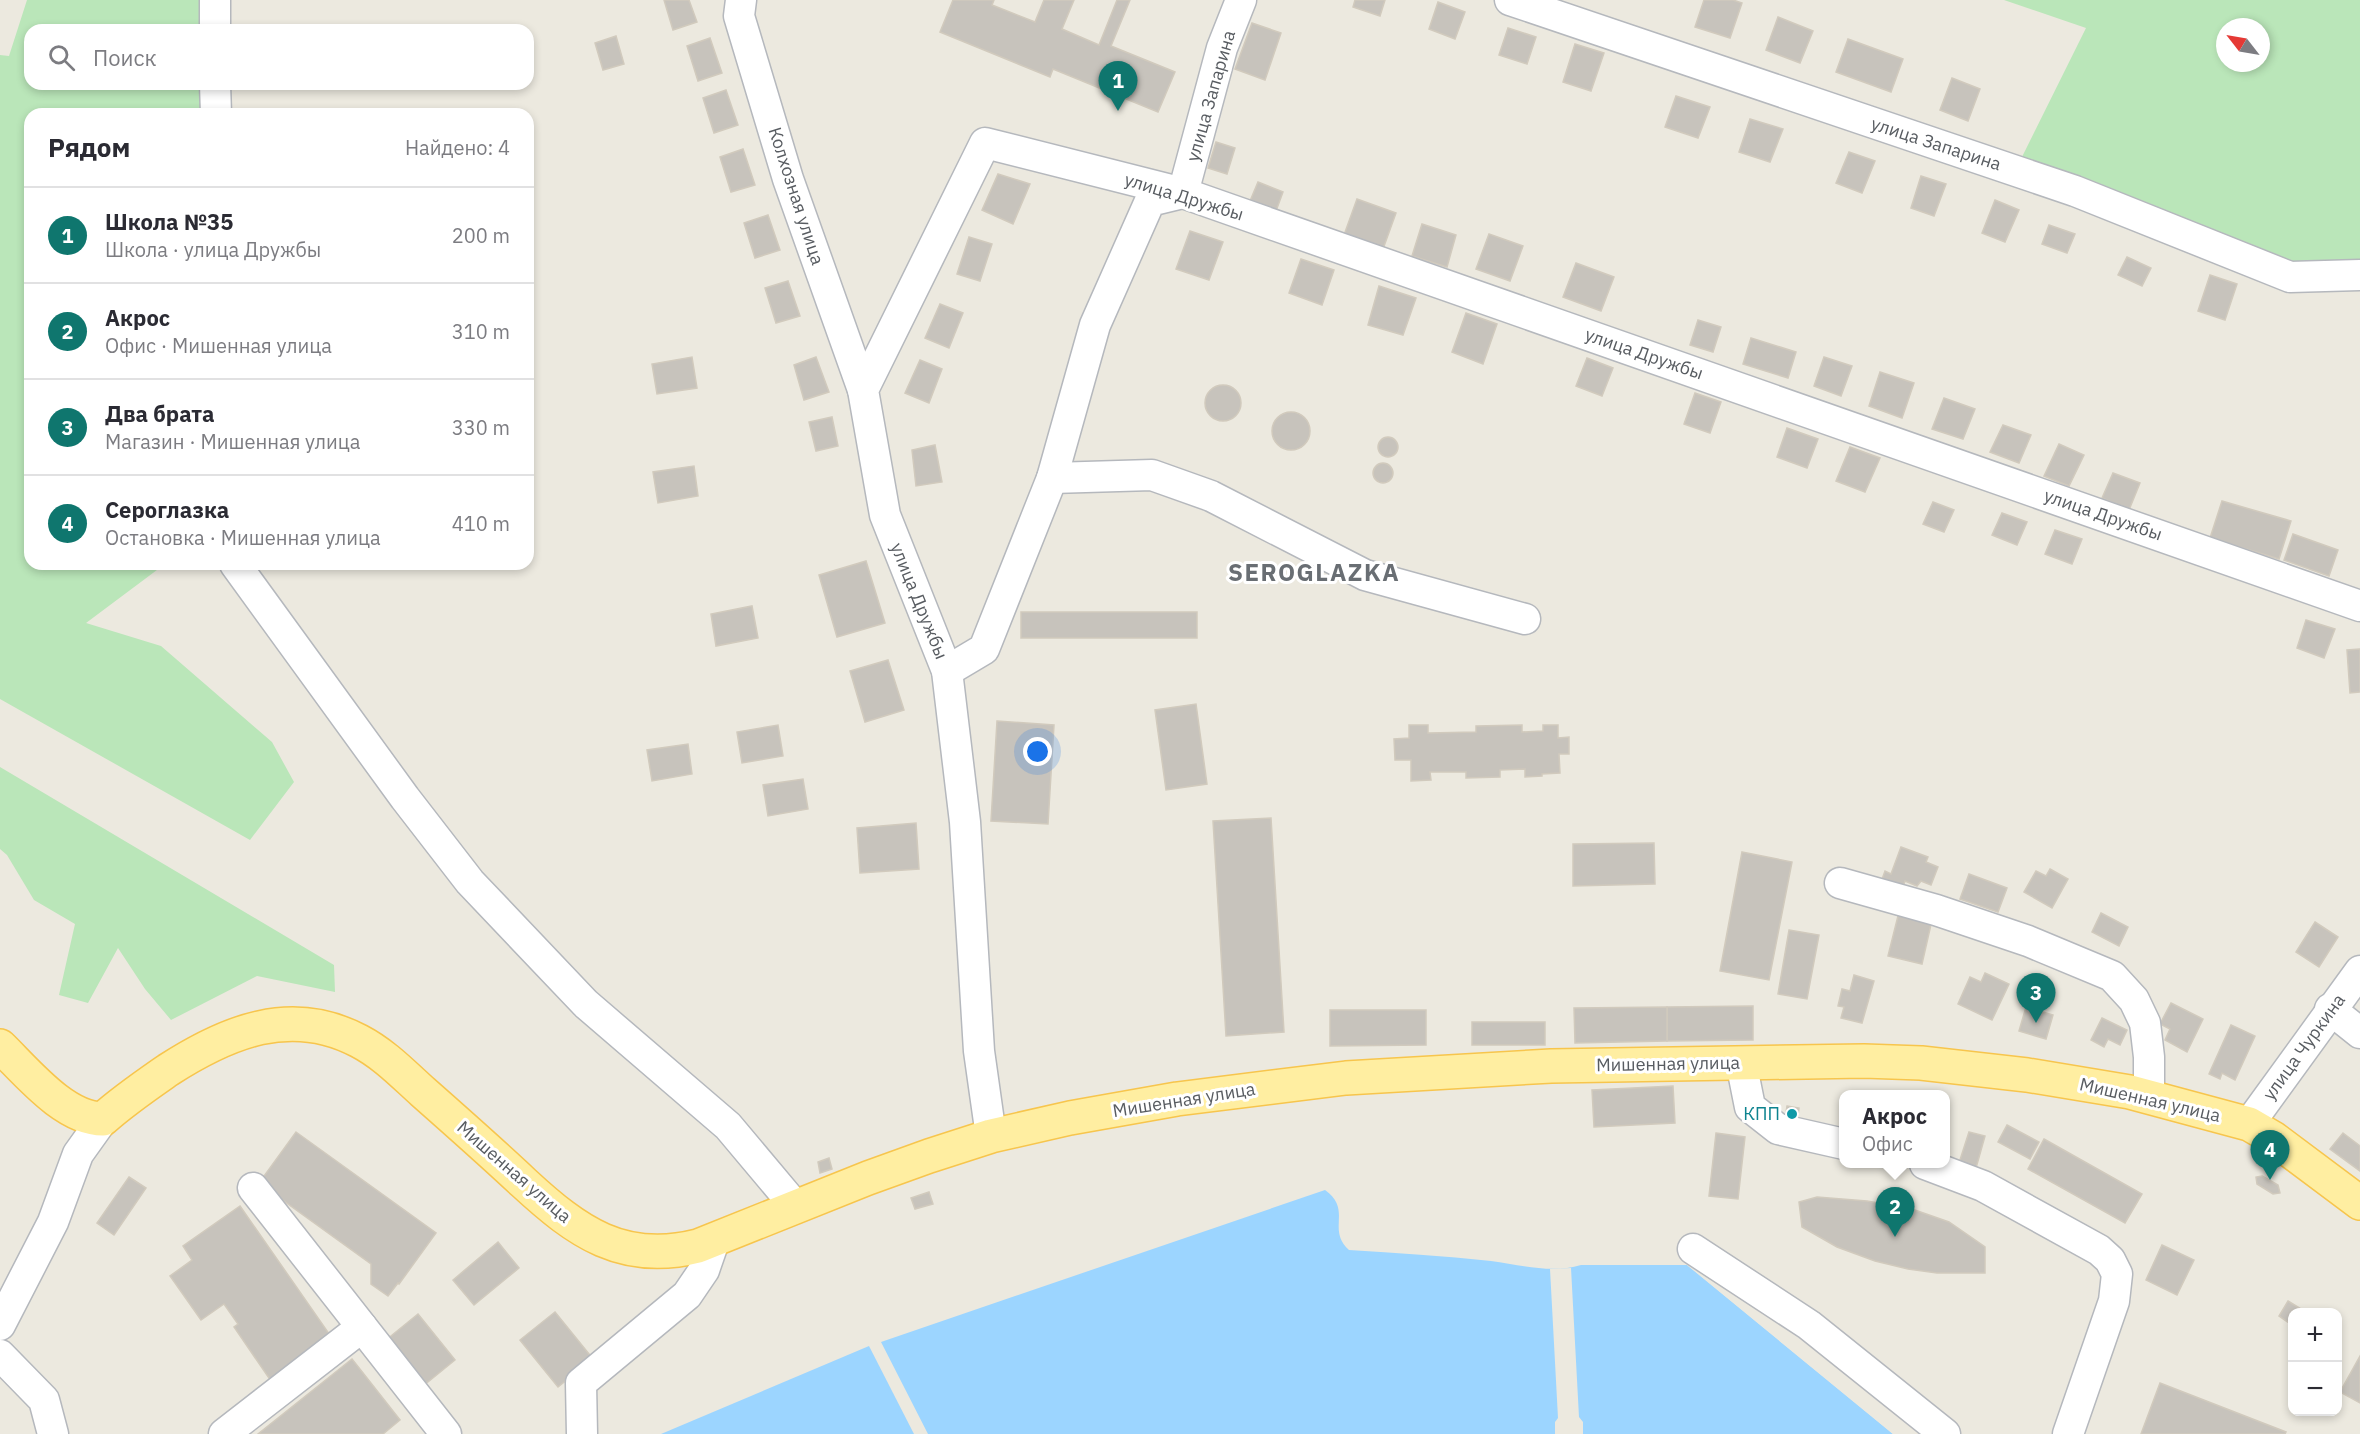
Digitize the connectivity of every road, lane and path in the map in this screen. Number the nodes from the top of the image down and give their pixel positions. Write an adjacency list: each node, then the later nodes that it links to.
1 (215, 0): 5 (street)
2 (741, 0): 10 (street, Колхозная улица)
3 (1241, 0): 8 (street, улица Запарина)
4 (1510, 0): 9 (street, улица Запарина)
5 (215, 24)
6 (215, 90): 7 (street)
7 (216, 108)
8 (1184, 193): 10 (street, улица Дружбы); 11 (street); 13 (street, улица Дружбы)
9 (2360, 275)
10 (863, 390): 15 (street, улица Дружбы)
11 (1052, 478): 14 (street); 15 (street)
12 (239, 570): 30 (street)
13 (2358, 604)
14 (1525, 619)
15 (947, 671): 25 (street, улица Дружбы)
16 (1840, 883): 22 (street)
17 (2360, 970): 18 (street, улица Чуркина)
18 (2330, 1009): 19 (street); 24 (street, улица Чуркина)
19 (2360, 1033)
20 (0, 1046): 23 (main road)
21 (1742, 1062): 22 (main road, Мишенная улица); 25 (main road, Мишенная улица); 26 (street)
22 (2149, 1097): 24 (main road, Мишенная улица)
23 (103, 1119): 31 (main road, Мишенная улица); 33 (street)
24 (2249, 1124): 29 (main road, Мишенная улица)
25 (992, 1136): 30 (main road, Мишенная улица)
26 (1839, 1143)
27 (1935, 1168): 41 (street)
28 (253, 1188): 34 (street)
29 (2360, 1203)
30 (796, 1207): 31 (main road, Мишенная улица)
31 (714, 1241): 39 (street)
32 (1693, 1249): 40 (street)
33 (0, 1325)
34 (362, 1327): 37 (street); 38 (street)
35 (0, 1355): 36 (street)
36 (53, 1434)
37 (224, 1434)
38 (446, 1434)
39 (582, 1434)
40 (1946, 1434)
41 (2068, 1434)

